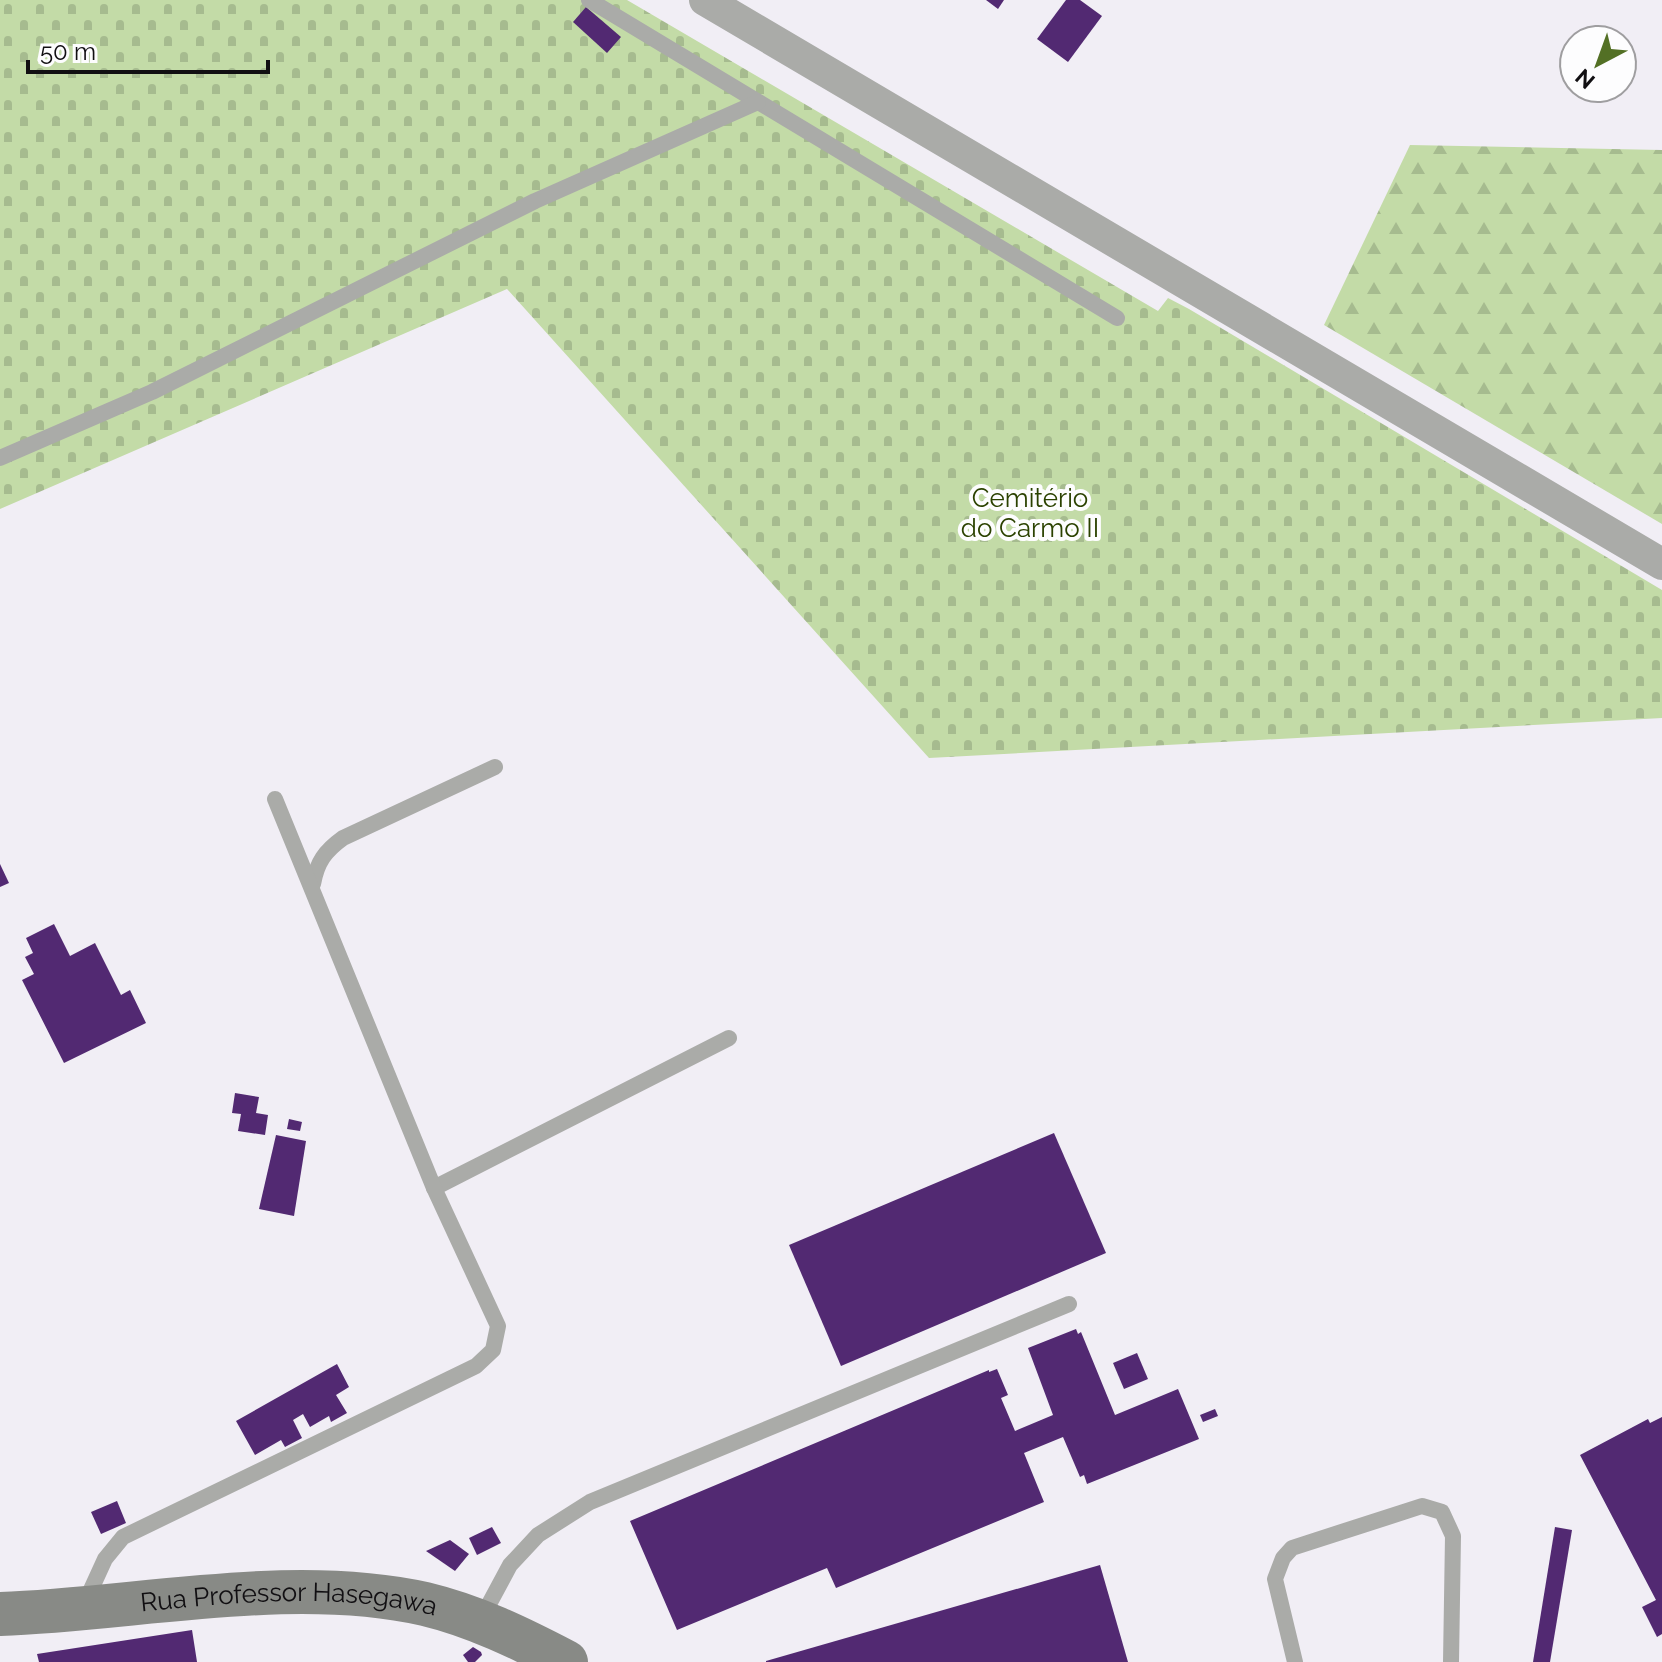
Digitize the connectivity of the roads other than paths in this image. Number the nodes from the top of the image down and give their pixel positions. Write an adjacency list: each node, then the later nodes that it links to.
1 (589, 0): 3 (lane)
2 (705, 0): 6 (street)
3 (758, 102): 4 (lane); 5 (lane)
4 (1117, 318)
5 (0, 458)
6 (1662, 564)
7 (495, 767): 9 (lane)
8 (729, 1038): 9 (lane)
9 (434, 1188): 11 (lane)
10 (1069, 1304): 13 (lane)
11 (81, 1610): 12 (main road, Rua Professor Hasegawa); 13 (main road, Rua Professor Hasegawa)
12 (0, 1614)
13 (480, 1621): 14 (main road, Rua Professor Hasegawa)
14 (566, 1662)
15 (1295, 1662): 16 (lane)
16 (1451, 1662)

